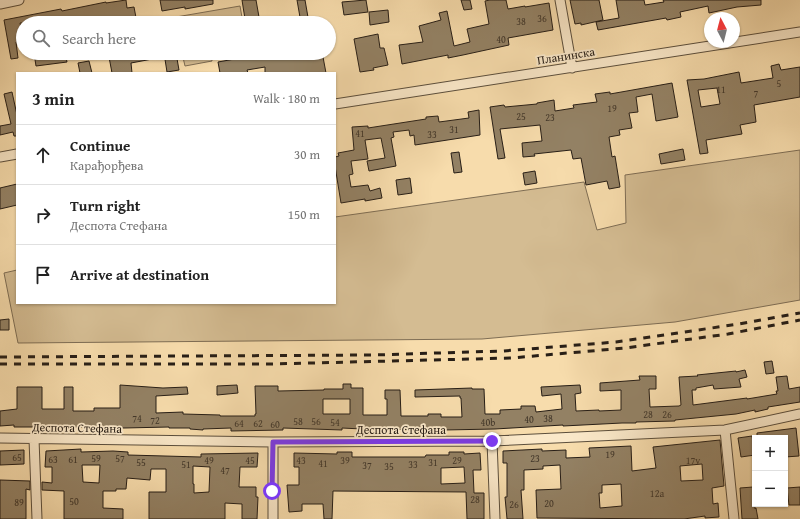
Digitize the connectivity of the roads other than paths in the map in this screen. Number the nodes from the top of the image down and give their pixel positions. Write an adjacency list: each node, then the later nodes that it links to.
1 (19, 0): 3 (street)
2 (560, 0): 5 (street)
3 (0, 4)
4 (800, 32): 5 (street, Планинска)
5 (572, 68): 6 (street, Планинска)
6 (336, 104)
7 (16, 154): 8 (street)
8 (0, 157)
9 (800, 414): 10 (street, Деспота Стефана)
10 (725, 430): 13 (street, Деспота Стефана); 18 (street)
11 (0, 438): 12 (street, Деспота Стефана)
12 (34, 439): 14 (street, Деспота Стефана); 15 (street)
13 (492, 441): 14 (street, Деспота Стефана); 17 (street)
14 (273, 442): 16 (street)
15 (37, 519)
16 (273, 519)
17 (495, 519)
18 (734, 519)

